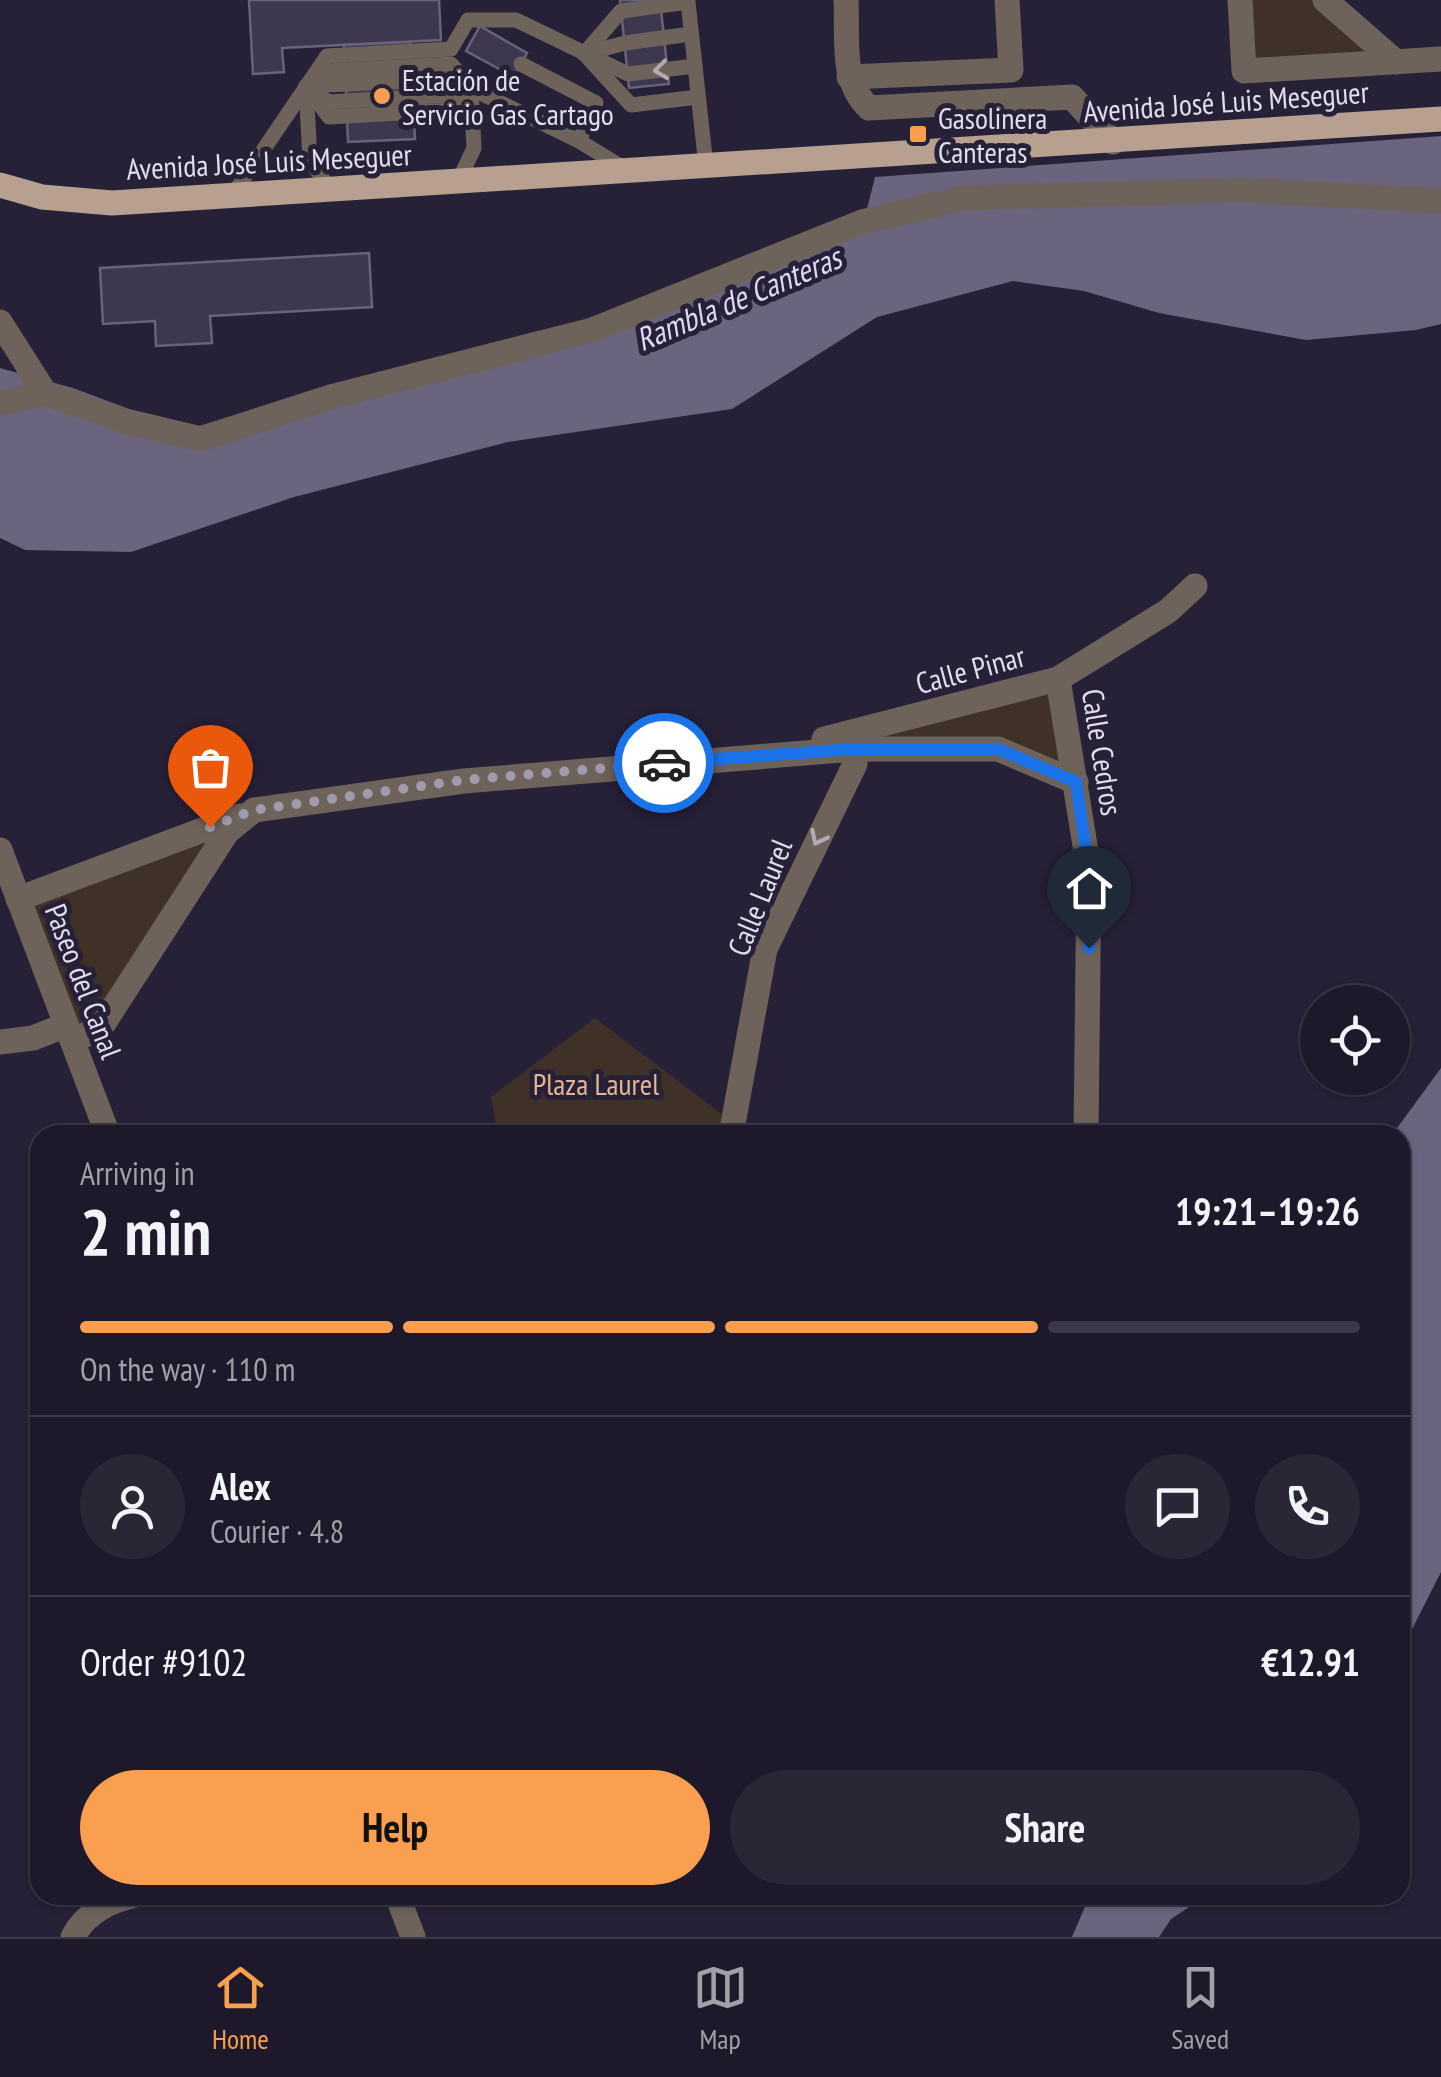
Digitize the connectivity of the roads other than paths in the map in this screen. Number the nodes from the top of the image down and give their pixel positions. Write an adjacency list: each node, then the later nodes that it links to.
1 (846, 0): 11 (street)
2 (1007, 0): 11 (street)
3 (1240, 0): 8 (street)
4 (1325, 0): 8 (street)
5 (691, 34): 6 (lane); 6 (lane); 10 (lane)
6 (584, 54): 10 (lane, one-way to 6); 12 (lane); 14 (lane)
7 (1441, 60): 8 (street)
8 (1396, 62)
9 (521, 64): 16 (lane)
10 (695, 66): 14 (lane)
11 (849, 76): 17 (street)
12 (306, 86): 13 (lane); 13 (lane); 22 (lane); 23 (lane)
13 (470, 87): 16 (lane); 20 (lane)
14 (698, 97): 18 (lane)
15 (1441, 119): 17 (main road, Avenida José Luis Meseguer)
16 (579, 141): 19 (lane)
17 (1113, 142): 18 (main road, Avenida José Luis Meseguer)
18 (706, 166): 19 (main road, Avenida José Luis Meseguer)
19 (628, 171): 20 (main road, Avenida José Luis Meseguer)
20 (458, 182): 22 (main road, Avenida José Luis Meseguer)
21 (0, 185): 23 (main road, Avenida José Luis Meseguer)
22 (330, 190): 23 (main road, Avenida José Luis Meseguer)
23 (232, 196)
24 (1441, 201): 26 (street)
25 (0, 322): 26 (street)
26 (45, 392): 27 (street)
27 (0, 403)
28 (1195, 586): 29 (street, Calle Pinar)
29 (1058, 679): 31 (street, Calle Pinar); 32 (street, Calle Cedros)
30 (854, 749): 31 (street, Calle Pinar); 32 (street, Calle Pinar); 39 (street, Calle Laurel, one-way to 39)
31 (736, 757): 33 (street, Calle Pinar)
32 (1076, 782): 40 (street, Calle Cedros)
33 (254, 810): 35 (street, Calle Pinar); 36 (street)
34 (0, 850): 35 (street, Paseo del Canal)
35 (18, 899): 36 (street, Paseo del Canal)
36 (69, 1032): 37 (street); 38 (street, Paseo del Canal)
37 (0, 1042)
38 (104, 1125)
39 (733, 1125)
40 (1086, 1125)
41 (105, 1905): 43 (street)
42 (403, 1905): 44 (street)
43 (73, 1937)
44 (412, 1937)

